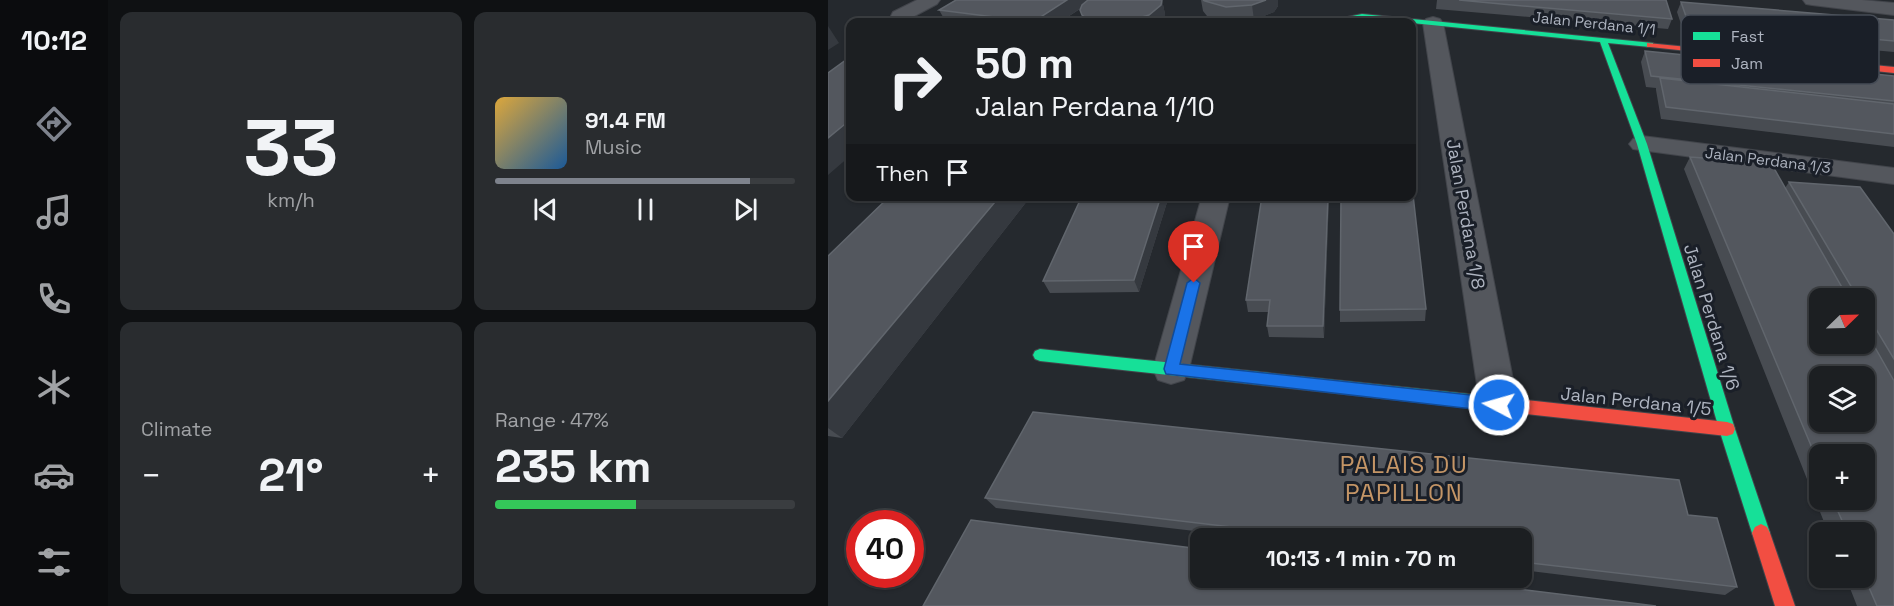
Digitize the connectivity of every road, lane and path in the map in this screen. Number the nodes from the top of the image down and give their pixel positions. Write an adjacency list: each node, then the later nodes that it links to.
1 (931, 0): 4 (street)
2 (1812, 0): 3 (street)
3 (1890, 6)
4 (900, 16)
5 (1350, 18): 6 (street, Jalan Perdana 1/1)
6 (1382, 18)
7 (1416, 21): 8 (street, Jalan Perdana 1/1)
8 (1433, 23): 9 (street, Jalan Perdana 1/1); 18 (street, Jalan Perdana 1/8)
9 (1603, 40): 10 (street, Jalan Perdana 1/1); 13 (street, Jalan Perdana 1/6)
10 (1681, 48)
11 (1879, 68): 12 (street, Jalan Perdana 1/1)
12 (1894, 70)
13 (1642, 144): 14 (street, Jalan Perdana 1/3); 19 (street, Jalan Perdana 1/6)
14 (1894, 176)
15 (1215, 201): 17 (street)
16 (1040, 355): 17 (street, Jalan Perdana 1/5)
17 (1171, 369): 18 (street, Jalan Perdana 1/5)
18 (1499, 405): 19 (street, Jalan Perdana 1/5)
19 (1727, 429): 20 (street, Jalan Perdana 1/6)
20 (1785, 606)

